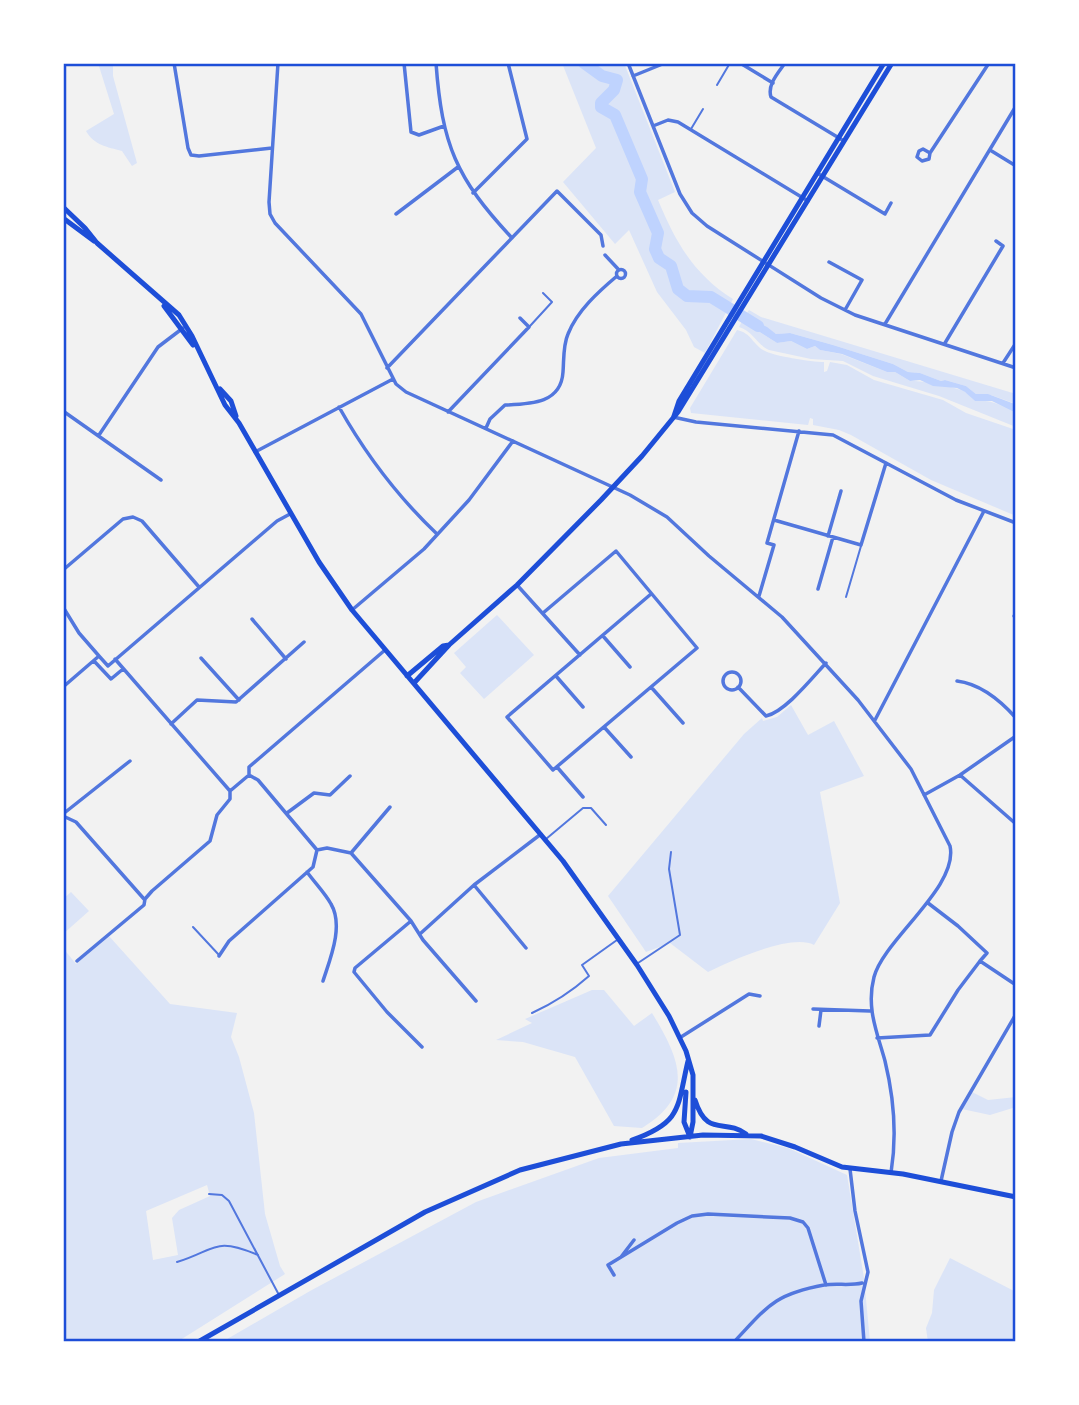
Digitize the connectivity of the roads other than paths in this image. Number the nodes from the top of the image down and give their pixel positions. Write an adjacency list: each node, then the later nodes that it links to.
1 (174, 63): 23 (street)
2 (278, 63): 23 (street)
3 (404, 63): 19 (street)
4 (436, 63): 19 (street)
5 (508, 63): 29 (street)
6 (628, 63): 14 (street)
7 (664, 63): 14 (street)
8 (730, 63): 16 (lane)
9 (740, 63): 15 (street)
10 (785, 63): 15 (street)
11 (884, 63): 22 (main road)
12 (892, 63): 22 (main road)
13 (989, 63): 25 (street)
14 (633, 76): 20 (street)
15 (773, 83): 22 (street)
16 (717, 85)
17 (1016, 106): 24 (street)
18 (703, 108): 21 (lane)
19 (443, 126): 27 (street)
20 (653, 126): 21 (street); 41 (street)
21 (690, 130): 30 (street)
22 (841, 139): 28 (main road)
23 (272, 148): 53 (street)
24 (990, 150): 26 (street); 47 (street)
25 (930, 153)
26 (1016, 166)
27 (458, 167): 29 (street); 33 (street)
28 (820, 175): 30 (main road); 31 (street)
29 (473, 193): 35 (street)
30 (805, 199): 41 (main road)
31 (891, 203)
32 (64, 209): 37 (main road)
33 (396, 214)
34 (63, 218): 37 (main road)
35 (512, 238): 38 (street); 53 (street)
36 (996, 241): 50 (street)
37 (97, 243): 49 (main road)
38 (603, 246)
39 (605, 255): 42 (street)
40 (828, 262): 45 (street)
41 (767, 263): 45 (street); 59 (main road)
42 (619, 270): 43 (street); 43 (street)
43 (617, 276): 60 (street)
44 (543, 293): 48 (lane)
45 (845, 310): 47 (street)
46 (520, 318): 48 (street)
47 (885, 324): 50 (street)
48 (529, 327): 58 (street)
49 (183, 328): 62 (street); 64 (main road)
50 (945, 343): 52 (street)
51 (1016, 343): 52 (street)
52 (1003, 363): 54 (street)
53 (387, 368): 55 (street)
54 (1016, 368)
55 (393, 379): 56 (street); 58 (street)
56 (339, 407): 64 (street); 73 (street)
57 (63, 411): 62 (street)
58 (448, 412): 60 (street)
59 (674, 417): 61 (street); 67 (main road)
60 (485, 428): 63 (street)
61 (799, 431): 65 (street); 71 (street)
62 (99, 435): 66 (street)
63 (513, 441): 67 (street); 73 (street)
64 (255, 452): 70 (main road)
65 (886, 463): 69 (street); 75 (street)
66 (161, 480)
67 (613, 488): 77 (main road); 81 (street)
68 (841, 491): 74 (street)
69 (984, 511): 72 (street); 110 (street)
70 (291, 513): 78 (street); 84 (main road)
71 (774, 520): 74 (street); 81 (street)
72 (1016, 523)
73 (437, 534): 84 (street)
74 (830, 536): 75 (street); 79 (street)
75 (861, 545): 82 (lane)
76 (63, 570): 78 (street)
77 (517, 585): 85 (street); 89 (main road)
78 (200, 588): 94 (street)
79 (818, 589)
80 (652, 594): 85 (street); 87 (street); 105 (street)
81 (759, 596): 97 (street)
82 (846, 597)
83 (63, 607): 92 (street)
84 (352, 610): 90 (main road)
85 (543, 613): 91 (street)
86 (251, 619): 95 (street)
87 (603, 636): 91 (street); 98 (street)
88 (304, 642): 95 (street)
89 (449, 645): 100 (main road); 103 (main road)
90 (385, 650): 100 (main road); 118 (street)
91 (580, 655): 101 (street)
92 (99, 656): 94 (street); 96 (street)
93 (201, 658): 107 (street)
94 (115, 659): 99 (street)
95 (286, 659): 107 (street)
96 (94, 660): 99 (street); 104 (street)
97 (826, 663): 106 (street); 110 (street)
98 (630, 667)
99 (122, 669): 112 (street)
100 (407, 676): 103 (main road)
101 (556, 676): 108 (street); 117 (street)
102 (957, 681): 109 (street)
103 (414, 683): 129 (main road)
104 (63, 687)
105 (651, 687): 111 (street); 113 (street)
106 (738, 687): 106 (street)
107 (239, 700): 112 (street)
108 (583, 707)
109 (1016, 718)
110 (875, 720): 122 (street)
111 (683, 723)
112 (171, 724): 121 (street)
113 (604, 727): 115 (street); 117 (street)
114 (1016, 736): 119 (street)
115 (631, 757)
116 (130, 761): 126 (street)
117 (557, 767): 123 (street)
118 (249, 775): 121 (street); 125 (street)
119 (960, 775): 122 (street); 127 (street)
120 (350, 776): 125 (street)
121 (230, 791): 135 (street)
122 (924, 795): 136 (street)
123 (583, 797)
124 (390, 807): 132 (street)
125 (287, 813): 130 (street)
126 (63, 815): 135 (street)
127 (1016, 824)
128 (606, 825): 129 (lane)
129 (543, 837): 134 (street); 140 (main road)
130 (317, 850): 132 (street); 133 (street)
131 (671, 852): 145 (lane)
132 (351, 853): 137 (street)
133 (307, 873): 142 (street); 146 (street)
134 (474, 885): 139 (street); 141 (street)
135 (145, 899): 143 (street)
136 (928, 903): 144 (street); 152 (street)
137 (411, 921): 139 (street); 158 (street)
138 (193, 928): 142 (lane)
139 (421, 934): 149 (street)
140 (620, 938): 145 (main road); 153 (lane)
141 (526, 948)
142 (219, 956)
143 (77, 961)
144 (980, 961): 147 (street); 157 (street)
145 (636, 964): 156 (main road)
146 (323, 981)
147 (1016, 985)
148 (760, 996): 156 (street)
149 (476, 1001)
150 (813, 1009): 151 (street)
151 (821, 1010): 152 (street); 155 (street)
152 (870, 1011): 157 (street)
153 (532, 1013)
154 (1016, 1014): 166 (street)
155 (819, 1026)
156 (681, 1037): 159 (main road)
157 (877, 1038): 165 (street)
158 (422, 1047)
159 (688, 1061): 160 (main road); 162 (main road); 163 (main road)
160 (693, 1093): 161 (main road); 162 (main road)
161 (746, 1134): 162 (main road); 164 (main road)
162 (690, 1137): 163 (main road)
163 (621, 1144): 176 (main road)
164 (850, 1169): 165 (main road); 174 (street)
165 (891, 1173): 166 (main road)
166 (941, 1181): 168 (main road)
167 (209, 1194): 170 (lane)
168 (1016, 1197)
169 (634, 1240): 171 (street)
170 (259, 1256): 172 (lane); 176 (lane)
171 (620, 1258): 173 (street); 175 (street)
172 (177, 1262)
173 (614, 1275)
174 (864, 1282): 175 (street); 179 (street)
175 (826, 1285): 178 (street)
176 (279, 1295): 177 (main road)
177 (198, 1342)
178 (734, 1342)
179 (864, 1342)

